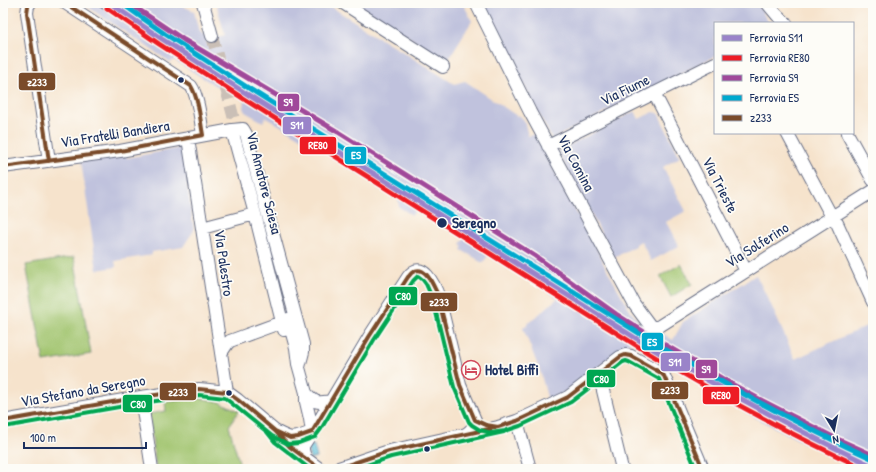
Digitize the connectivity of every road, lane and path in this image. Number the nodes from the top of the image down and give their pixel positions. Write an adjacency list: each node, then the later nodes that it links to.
1 (30, 3): 18 (street)
2 (65, 3): 15 (street)
3 (196, 3): 4 (street)
4 (203, 3)
5 (343, 3): 10 (street)
6 (476, 3): 17 (street, Via Comina)
7 (767, 3): 8 (street)
8 (785, 22)
9 (714, 63): 11 (street, Via Fiume)
10 (443, 67)
11 (654, 93): 17 (street, Via Fiume); 25 (street, Via Trieste)
12 (236, 134): 15 (street, Via Fratelli Bandiera); 22 (street, Via Amatore Sciesa); 30 (street, Via Amatore Sciesa)
13 (788, 134): 23 (street)
14 (848, 134): 20 (street)
15 (203, 135): 16 (street, Via Fratelli Bandiera)
16 (188, 138): 18 (street, Via Fratelli Bandiera); 24 (street, Via Palestro)
17 (548, 146): 28 (street, Via Comina)
18 (48, 161): 19 (street, Via Fratelli Bandiera)
19 (3, 167)
20 (873, 180)
21 (873, 192): 23 (street, Via Solferino)
22 (255, 214): 24 (street); 27 (street, Via Amatore Sciesa)
23 (832, 217): 25 (street, Via Solferino); 26 (street)
24 (202, 228): 29 (street, Via Palestro)
25 (746, 271): 28 (street, Via Solferino)
26 (873, 302)
27 (282, 322): 29 (street); 30 (street, Via Amatore Sciesa)
28 (658, 327)
29 (221, 354): 32 (street, Via Palestro)
30 (300, 369): 33 (street, Via Amatore Sciesa)
31 (599, 374): 38 (street); 48 (street); 49 (street)
32 (227, 392): 34 (street, Via Stefano da Seregno); 40 (street)
33 (306, 393): 35 (street); 41 (street, Via Amatore Sciesa)
34 (142, 397): 37 (street, Via Stefano da Seregno); 44 (street)
35 (332, 401): 36 (street); 41 (street)
36 (475, 420): 39 (street); 42 (street)
37 (3, 421)
38 (518, 421): 39 (street); 47 (street)
39 (498, 427): 42 (street)
40 (275, 431): 41 (street); 43 (street)
41 (312, 432): 43 (street)
42 (466, 434): 46 (street)
43 (305, 458): 45 (street)
44 (152, 469)
45 (320, 469)
46 (336, 469)
47 (530, 469)
48 (622, 469)
49 (703, 469)

